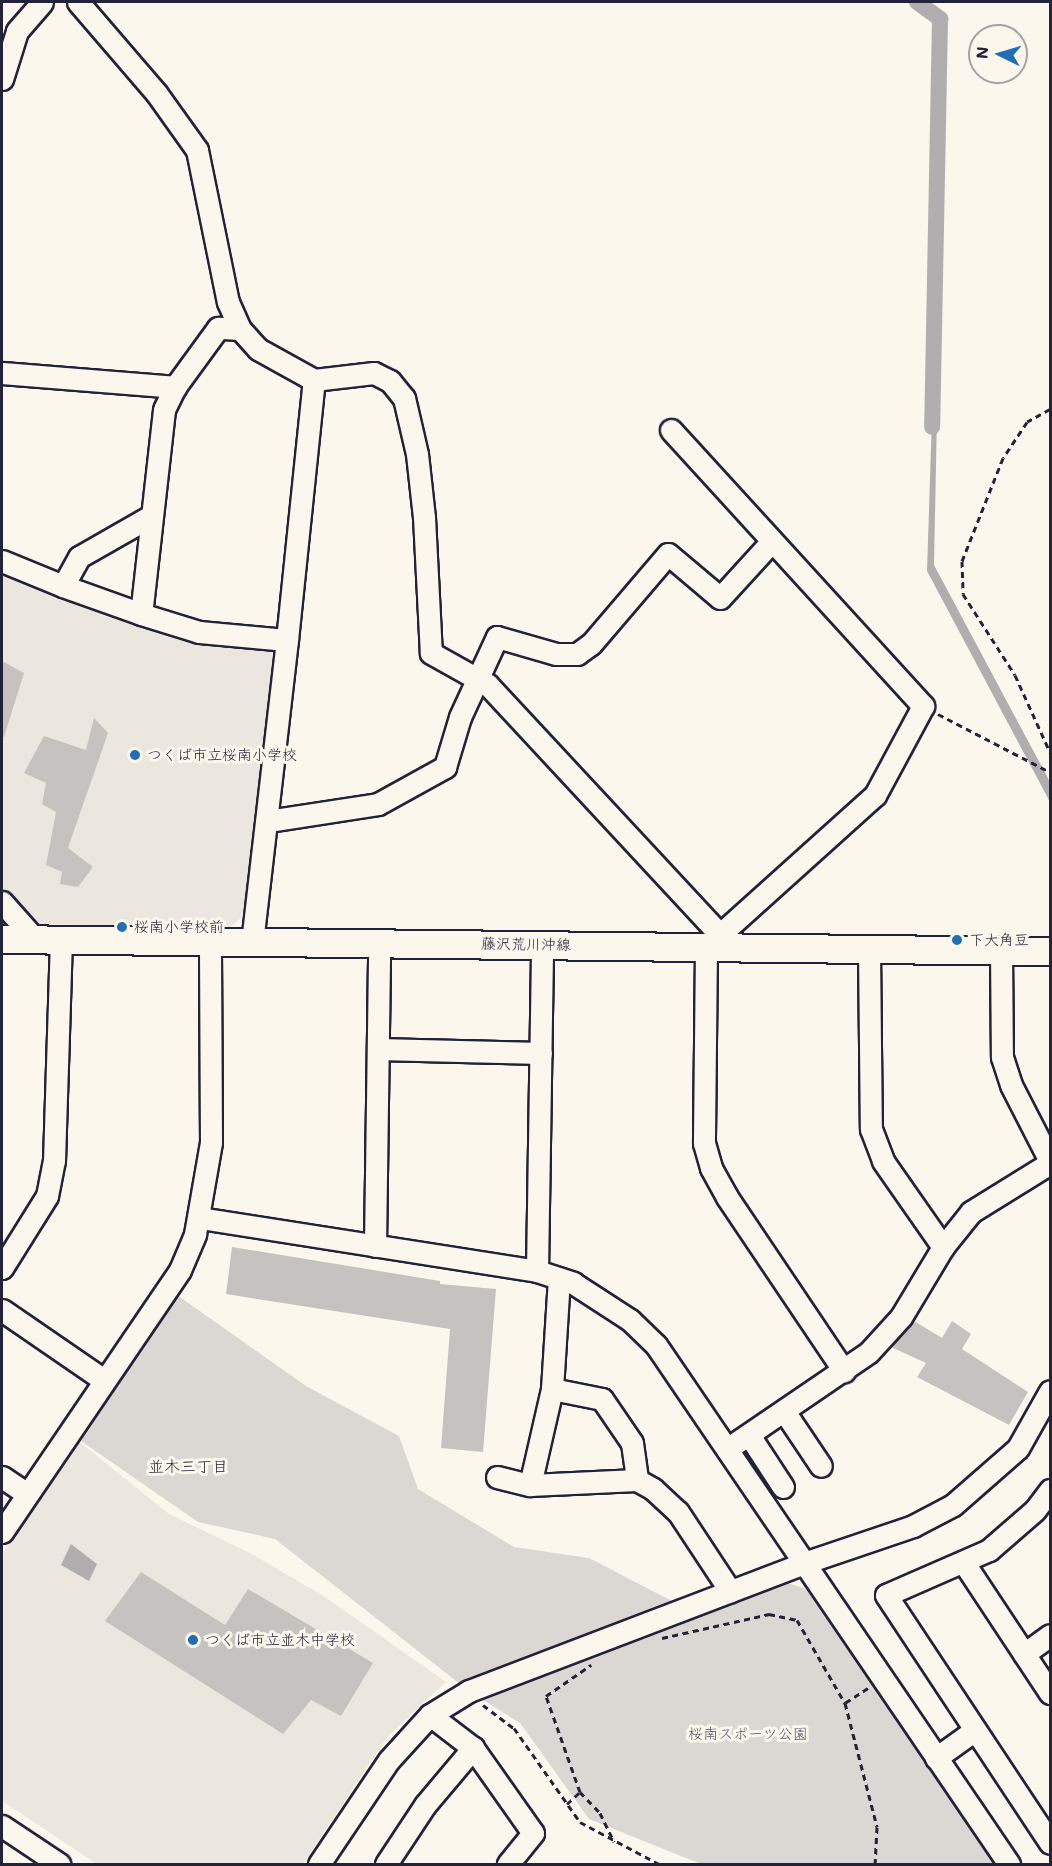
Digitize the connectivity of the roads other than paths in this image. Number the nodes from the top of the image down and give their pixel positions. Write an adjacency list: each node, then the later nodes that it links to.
1 (42, 2): 3 (street)
2 (78, 2): 4 (street)
3 (2, 80)
4 (240, 329): 6 (street); 7 (street)
5 (2, 373): 7 (street)
6 (314, 380): 14 (street); 15 (street)
7 (176, 387): 9 (street)
8 (671, 430): 10 (street)
9 (151, 516): 12 (street); 13 (street)
10 (772, 541): 15 (street); 22 (street)
11 (2, 561): 12 (street)
12 (63, 586): 13 (street)
13 (141, 614): 14 (street)
14 (287, 640): 16 (street)
15 (479, 680): 16 (street); 22 (street)
16 (268, 821): 21 (street)
17 (2, 902): 18 (street)
18 (48, 938): 19 (main road, 藤沢荒川沖線); 20 (main road, 藤沢荒川沖線); 34 (street)
19 (2, 939)
20 (210, 940): 21 (main road, 藤沢荒川沖線); 31 (street)
21 (252, 941): 23 (main road, 藤沢荒川沖線)
22 (713, 941): 24 (main road, 藤沢荒川沖線); 25 (main road, 藤沢荒川沖線); 38 (street)
23 (379, 943): 24 (main road, 藤沢荒川沖線); 28 (street)
24 (543, 944): 29 (street)
25 (869, 949): 26 (main road, 藤沢荒川沖線); 33 (street)
26 (1001, 950): 27 (main road, 藤沢荒川沖線); 30 (street)
27 (1050, 951)
28 (378, 1049): 29 (street); 32 (street)
29 (541, 1053): 35 (street)
30 (1050, 1162): 33 (street)
31 (200, 1218): 32 (street); 39 (street)
32 (375, 1246): 35 (street)
33 (943, 1247): 38 (street)
34 (2, 1268)
35 (537, 1271): 36 (street)
36 (559, 1278): 40 (street); 44 (street)
37 (2, 1310): 39 (street)
38 (844, 1371): 42 (street)
39 (104, 1380): 52 (street)
40 (552, 1389): 48 (street); 49 (street)
41 (1050, 1391): 54 (street)
42 (784, 1411): 43 (street); 45 (street)
43 (749, 1435): 44 (street); 50 (street)
44 (728, 1449): 54 (street)
45 (821, 1466)
46 (2, 1477): 52 (street)
47 (497, 1477): 49 (street)
48 (638, 1480): 49 (street); 56 (street)
49 (530, 1485)
50 (783, 1486)
51 (1050, 1490): 55 (street)
52 (27, 1494): 53 (street)
53 (2, 1532)
54 (804, 1563): 56 (street); 63 (street)
55 (964, 1563): 58 (street); 61 (street)
56 (730, 1591): 60 (street)
57 (1050, 1635): 58 (street)
58 (1024, 1654): 59 (street)
59 (1050, 1693)
60 (430, 1715): 62 (street); 67 (street)
61 (975, 1730): 63 (street); 65 (street)
62 (473, 1748): 68 (street); 69 (street)
63 (936, 1758): 70 (street)
64 (2, 1826): 66 (street)
65 (1050, 1843)
66 (59, 1864)
67 (320, 1864)
68 (386, 1864)
69 (508, 1864)
70 (1009, 1864)

